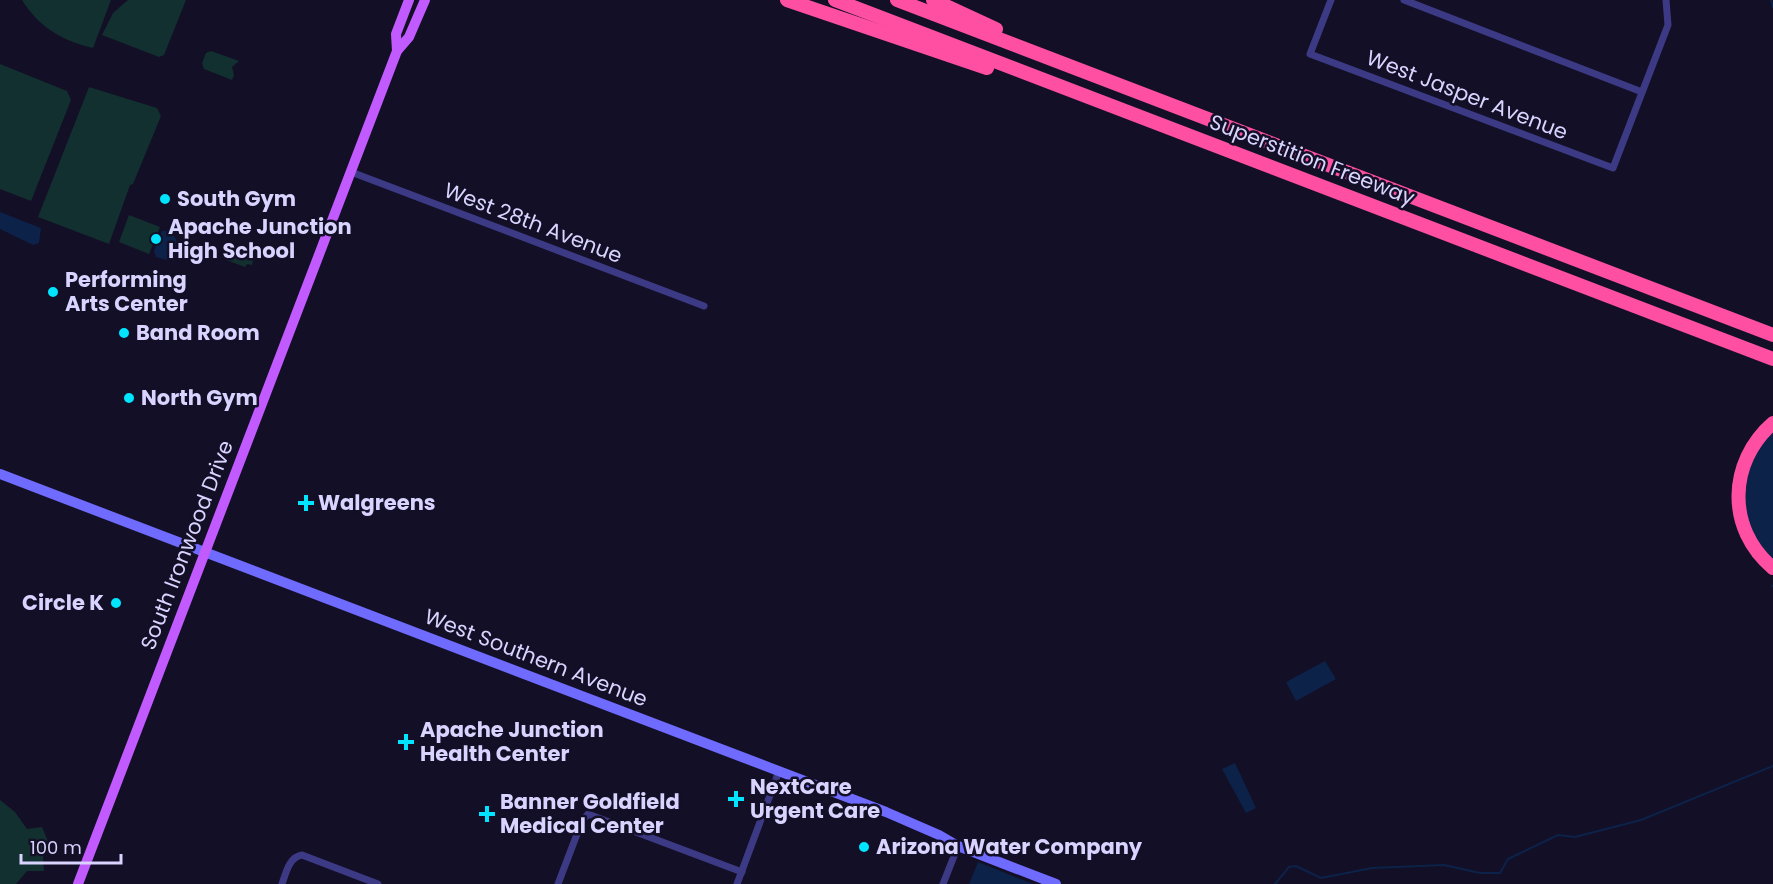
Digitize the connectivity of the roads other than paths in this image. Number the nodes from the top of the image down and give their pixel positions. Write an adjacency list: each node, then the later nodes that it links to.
1 (409, 0): 10 (main road, South Ironwood Drive)
2 (425, 0): 10 (main road, South Ironwood Drive)
3 (787, 0): 13 (highway)
4 (835, 0): 13 (highway, Superstition Freeway)
5 (897, 0): 11 (highway, Superstition Freeway)
6 (933, 0): 11 (highway)
7 (1331, 0): 12 (street, West Jasper Avenue)
8 (1404, 0): 12 (street)
9 (1666, 0): 12 (street)
10 (397, 51): 14 (main road, South Ironwood Drive)
11 (1084, 72): 16 (highway, Superstition Freeway)
12 (1642, 92)
13 (1151, 121): 17 (highway, Superstition Freeway)
14 (351, 172): 15 (street, West 28th Avenue); 20 (main road, South Ironwood Drive)
15 (704, 306)
16 (1773, 335)
17 (1773, 359)
18 (1773, 423): 21 (highway)
19 (0, 474): 20 (main road, West Southern Avenue)
20 (205, 553): 22 (main road, West Southern Avenue); 25 (main road, South Ironwood Drive)
21 (1773, 568)
22 (779, 771): 23 (main road, West Southern Avenue); 24 (street)
23 (958, 846): 30 (street); 31 (main road, West Southern Avenue)
24 (742, 872): 28 (street); 29 (street)
25 (78, 884)
26 (282, 884): 27 (street)
27 (378, 884)
28 (558, 884)
29 (737, 884)
30 (944, 884)
31 (1056, 884)

